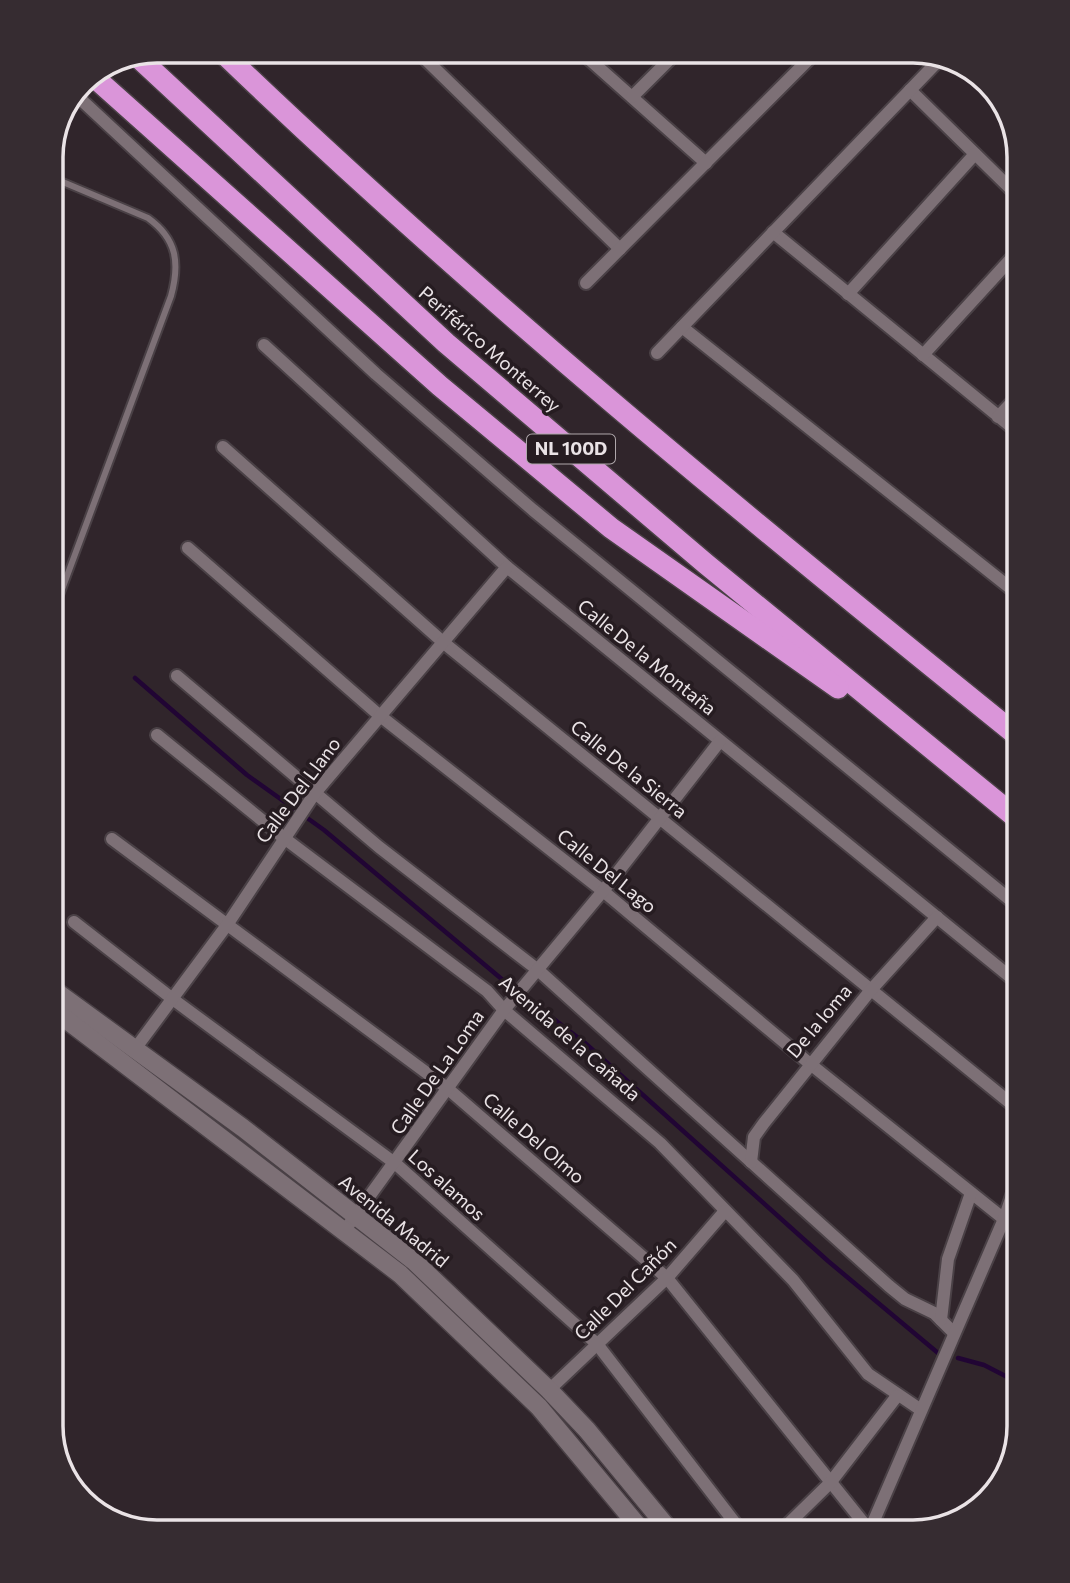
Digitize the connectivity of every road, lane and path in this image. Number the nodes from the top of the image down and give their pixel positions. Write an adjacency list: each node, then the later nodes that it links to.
1 (234, 63): 37 (highway, Periférico Monterrey / NL 100D)
2 (429, 63): 17 (street)
3 (594, 63): 10 (street)
4 (666, 63): 10 (street)
5 (805, 63): 13 (street)
6 (145, 64): 35 (highway, Periférico Monterrey / NL 100D)
7 (934, 66): 9 (street)
8 (100, 83): 35 (highway)
9 (910, 90): 12 (street); 16 (street)
10 (632, 97): 13 (street)
11 (82, 101): 46 (street)
12 (975, 154): 15 (street); 20 (street)
13 (706, 163): 17 (street)
14 (63, 182): 32 (lane)
15 (1007, 185)
16 (773, 232): 20 (street); 21 (street)
17 (620, 249): 19 (street)
18 (1007, 263): 24 (street)
19 (586, 283)
20 (848, 294): 24 (street)
21 (682, 327): 23 (street); 31 (street)
22 (264, 345): 30 (street, Calle De la Montaña)
23 (657, 353)
24 (922, 355): 26 (street)
25 (1007, 408): 26 (street)
26 (998, 417): 27 (street)
27 (1007, 424)
28 (223, 447): 33 (street, Calle De la Sierra)
29 (188, 548): 36 (street, Calle Del Lago)
30 (507, 567): 33 (street, Calle Del Llano); 39 (street, Calle De la Montaña)
31 (1007, 585)
32 (63, 587)
33 (444, 643): 36 (street, Calle Del Llano); 42 (street, Calle De la Sierra)
34 (177, 676): 40 (street, Avenida de la Cañada)
35 (880, 707): 41 (highway, Periférico Monterrey / NL 100D)
36 (379, 715): 40 (street, Calle Del Llano); 45 (street, Calle Del Lago)
37 (1007, 727)
38 (157, 734): 43 (street, Avenida de la Cañada)
39 (720, 741): 42 (street, Calle De La Loma); 47 (street, Calle De la Montaña)
40 (312, 797): 43 (street, Calle Del Llano); 50 (street, Avenida de la Cañada)
41 (1007, 810)
42 (659, 819): 45 (street, Calle De La Loma); 52 (street, Calle De la Sierra)
43 (284, 838): 49 (street, Calle Del Llano); 55 (street, Avenida de la Cañada)
44 (112, 839): 49 (street, Calle Del Olmo)
45 (603, 891): 50 (street, Calle De La Loma); 58 (street, Calle Del Lago)
46 (1007, 897)
47 (937, 917): 51 (street, Calle De la Montaña); 52 (street, De la loma)
48 (74, 922): 54 (street, Los alamos)
49 (228, 925): 54 (street, Calle Del Llano); 59 (street, Calle Del Olmo)
50 (535, 974): 55 (street, Calle De La Loma); 61 (street, Avenida de la Cañada)
51 (1007, 974)
52 (870, 991): 58 (street, De la loma); 60 (street, Calle De la Sierra)
53 (63, 997): 57 (street, Avenida Madrid)
54 (174, 1000): 57 (street, Calle Del Llano); 62 (street, Los alamos)
55 (507, 1006): 59 (street, Calle De La Loma); 64 (street, Avenida de la Cañada)
56 (63, 1017): 67 (street, Avenida Madrid)
57 (135, 1049): 67 (street, Avenida Madrid)
58 (809, 1063): 61 (street, De la loma); 63 (street, Calle Del Lago)
59 (447, 1088): 62 (street, Calle De La Loma); 68 (street, Calle Del Olmo)
60 (1007, 1101)
61 (751, 1161): 69 (street, Avenida de la Cañada)
62 (396, 1164): 67 (street, Calle De La Loma); 71 (street, Los alamos)
63 (971, 1193): 66 (street, Calle Del Lago); 69 (street)
64 (725, 1211): 68 (street, Calle Del Cañón); 73 (street, Avenida de la Cañada)
65 (1007, 1211): 66 (street)
66 (1004, 1219): 70 (street)
67 (351, 1223): 72 (street, Avenida Madrid); 76 (street, Avenida Madrid)
68 (667, 1278): 71 (street, Calle Del Cañón); 75 (street, Calle Del Olmo)
69 (941, 1320): 70 (street, Avenida de la Cañada)
70 (954, 1333): 74 (street)
71 (597, 1345): 72 (street, Calle Del Cañón); 78 (street, Los alamos)
72 (550, 1390): 77 (street, Avenida Madrid)
73 (897, 1396): 74 (street, Avenida de la Cañada); 75 (street)
74 (921, 1410): 81 (street)
75 (830, 1483): 79 (street); 80 (street, Calle Del Olmo)
76 (633, 1520)
77 (661, 1520)
78 (733, 1520)
79 (792, 1520)
80 (860, 1520)
81 (875, 1520)

